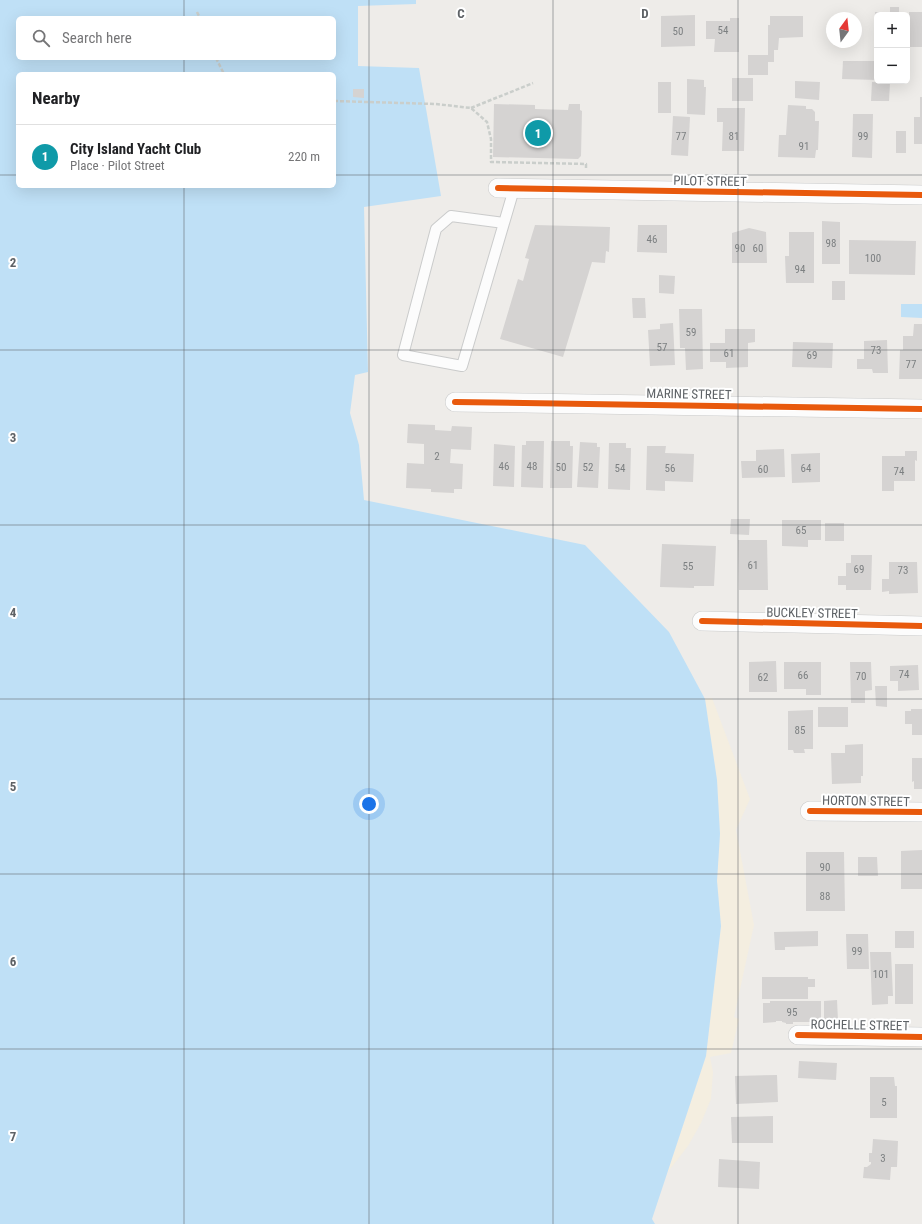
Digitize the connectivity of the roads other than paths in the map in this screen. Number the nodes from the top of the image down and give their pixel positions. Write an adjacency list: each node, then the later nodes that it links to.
1 (506, 188): 2 (street, PILOT STREET); 3 (lane)
2 (922, 196)
3 (504, 223): 3 (lane)
4 (455, 402): 5 (street, MARINE STREET)
5 (922, 409)
6 (702, 621): 7 (street, BUCKLEY STREET)
7 (922, 626)
8 (810, 811): 9 (street, HORTON STREET)
9 (922, 812)
10 (798, 1035): 11 (street, ROCHELLE STREET)
11 (922, 1037)

